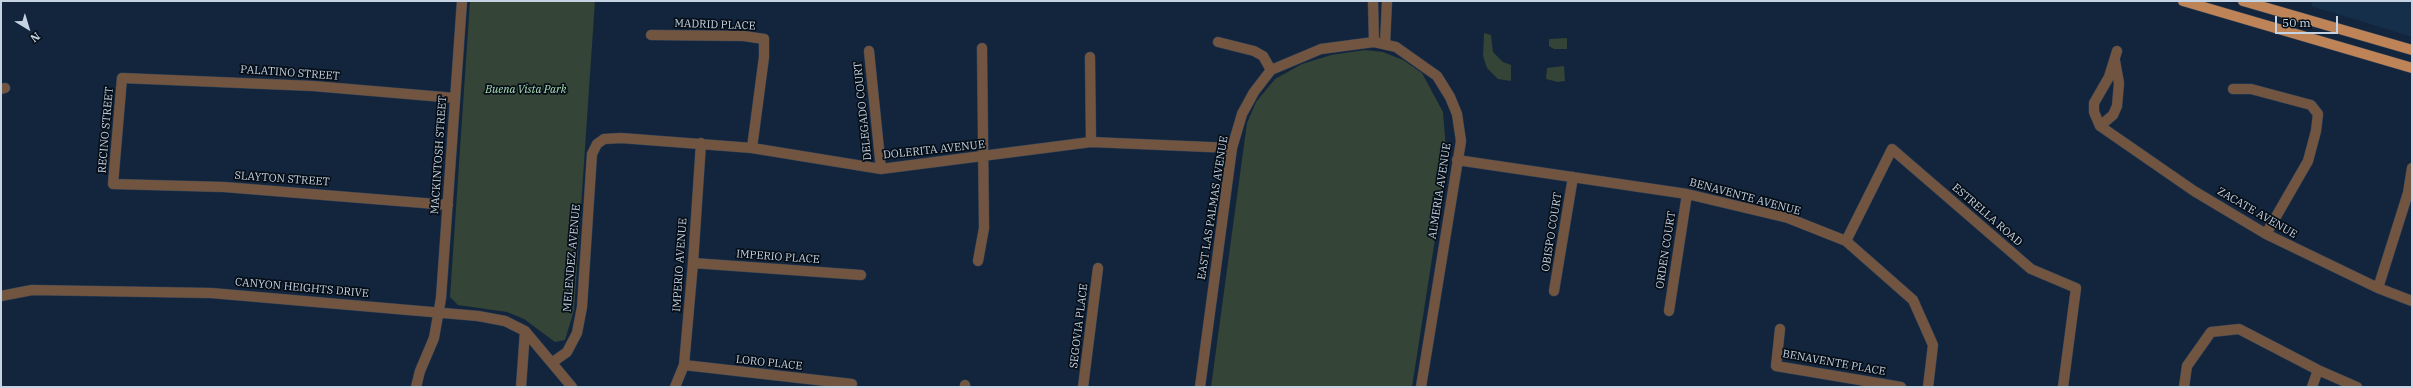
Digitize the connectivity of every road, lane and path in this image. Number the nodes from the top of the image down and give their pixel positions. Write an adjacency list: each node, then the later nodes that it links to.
1 (462, 1): 18 (street, MACKINTOSH STREET)
2 (1373, 1): 8 (street)
3 (1387, 1): 9 (street)
4 (2183, 1): 14 (main road)
5 (2243, 1): 11 (main road)
6 (651, 35): 23 (street, MADRID PLACE)
7 (1218, 42): 15 (street)
8 (1374, 42): 9 (street, ALMERIA AVENUE); 15 (street, EAST LAS PALMAS AVENUE)
9 (1385, 44): 26 (street, ALMERIA AVENUE)
10 (982, 48): 25 (street)
11 (2412, 50)
12 (869, 51): 28 (street, DELEGADO COURT)
13 (1090, 57): 20 (street)
14 (2412, 68)
15 (1271, 70): 24 (street, EAST LAS PALMAS AVENUE)
16 (122, 78): 18 (street, PALATINO STREET); 30 (street, RECINO STREET)
17 (2233, 89): 33 (street)
18 (455, 98): 32 (street, MACKINTOSH STREET)
19 (2100, 126): 19 (street); 33 (street, ZACATE AVENUE)
20 (1091, 142): 24 (street, DOLERITA AVENUE); 25 (street, DOLERITA AVENUE)
21 (700, 143): 22 (street, DOLERITA AVENUE); 23 (street, DOLERITA AVENUE); 36 (street, IMPERIO AVENUE)
22 (595, 146): 47 (street, MELENDEZ AVENUE)
23 (752, 148): 28 (street, DOLERITA AVENUE)
24 (1232, 148): 56 (street, EAST LAS PALMAS AVENUE)
25 (984, 157): 28 (street, DOLERITA AVENUE); 35 (street)
26 (1458, 160): 29 (street, BENAVENTE AVENUE); 57 (street, ALMERIA AVENUE)
27 (2412, 168): 39 (street)
28 (881, 169)
29 (1573, 177): 31 (street, BENAVENTE AVENUE); 40 (street, OBISPO COURT)
30 (113, 184): 32 (street, SLAYTON STREET)
31 (1687, 194): 34 (street, BENAVENTE AVENUE); 44 (street, ORDEN COURT)
32 (448, 205): 43 (street, MACKINTOSH STREET)
33 (2266, 234): 39 (street, ZACATE AVENUE)
34 (1846, 241): 59 (street, BENAVENTE AVENUE); 60 (street, ESTRELLA ROAD)
35 (978, 261)
36 (693, 263): 38 (street, IMPERIO PLACE); 48 (street, IMPERIO AVENUE)
37 (1098, 268): 55 (street, SEGOVIA PLACE)
38 (861, 275)
39 (2378, 288): 42 (street, ZACATE AVENUE)
40 (1554, 292)
41 (1, 296): 43 (street, CANYON HEIGHTS DRIVE)
42 (2412, 301)
43 (440, 311): 46 (street, CANYON HEIGHTS DRIVE); 51 (street, MACKINTOSH STREET)
44 (1669, 311)
45 (1780, 329): 58 (street, BENAVENTE PLACE)
46 (525, 331): 47 (street, CANYON HEIGHTS DRIVE); 52 (street)
47 (553, 362): 53 (street, CANYON HEIGHTS DRIVE)
48 (684, 365): 50 (street, LORO PLACE); 54 (street, IMPERIO AVENUE)
49 (2318, 370): 61 (street); 62 (street); 63 (street)
50 (852, 384)
51 (416, 387)
52 (521, 387)
53 (572, 387)
54 (675, 387)
55 (1083, 387)
56 (1200, 387)
57 (1421, 387)
58 (1901, 387)
59 (1928, 387)
60 (2063, 387)
61 (2184, 387)
62 (2312, 387)
63 (2357, 387)

